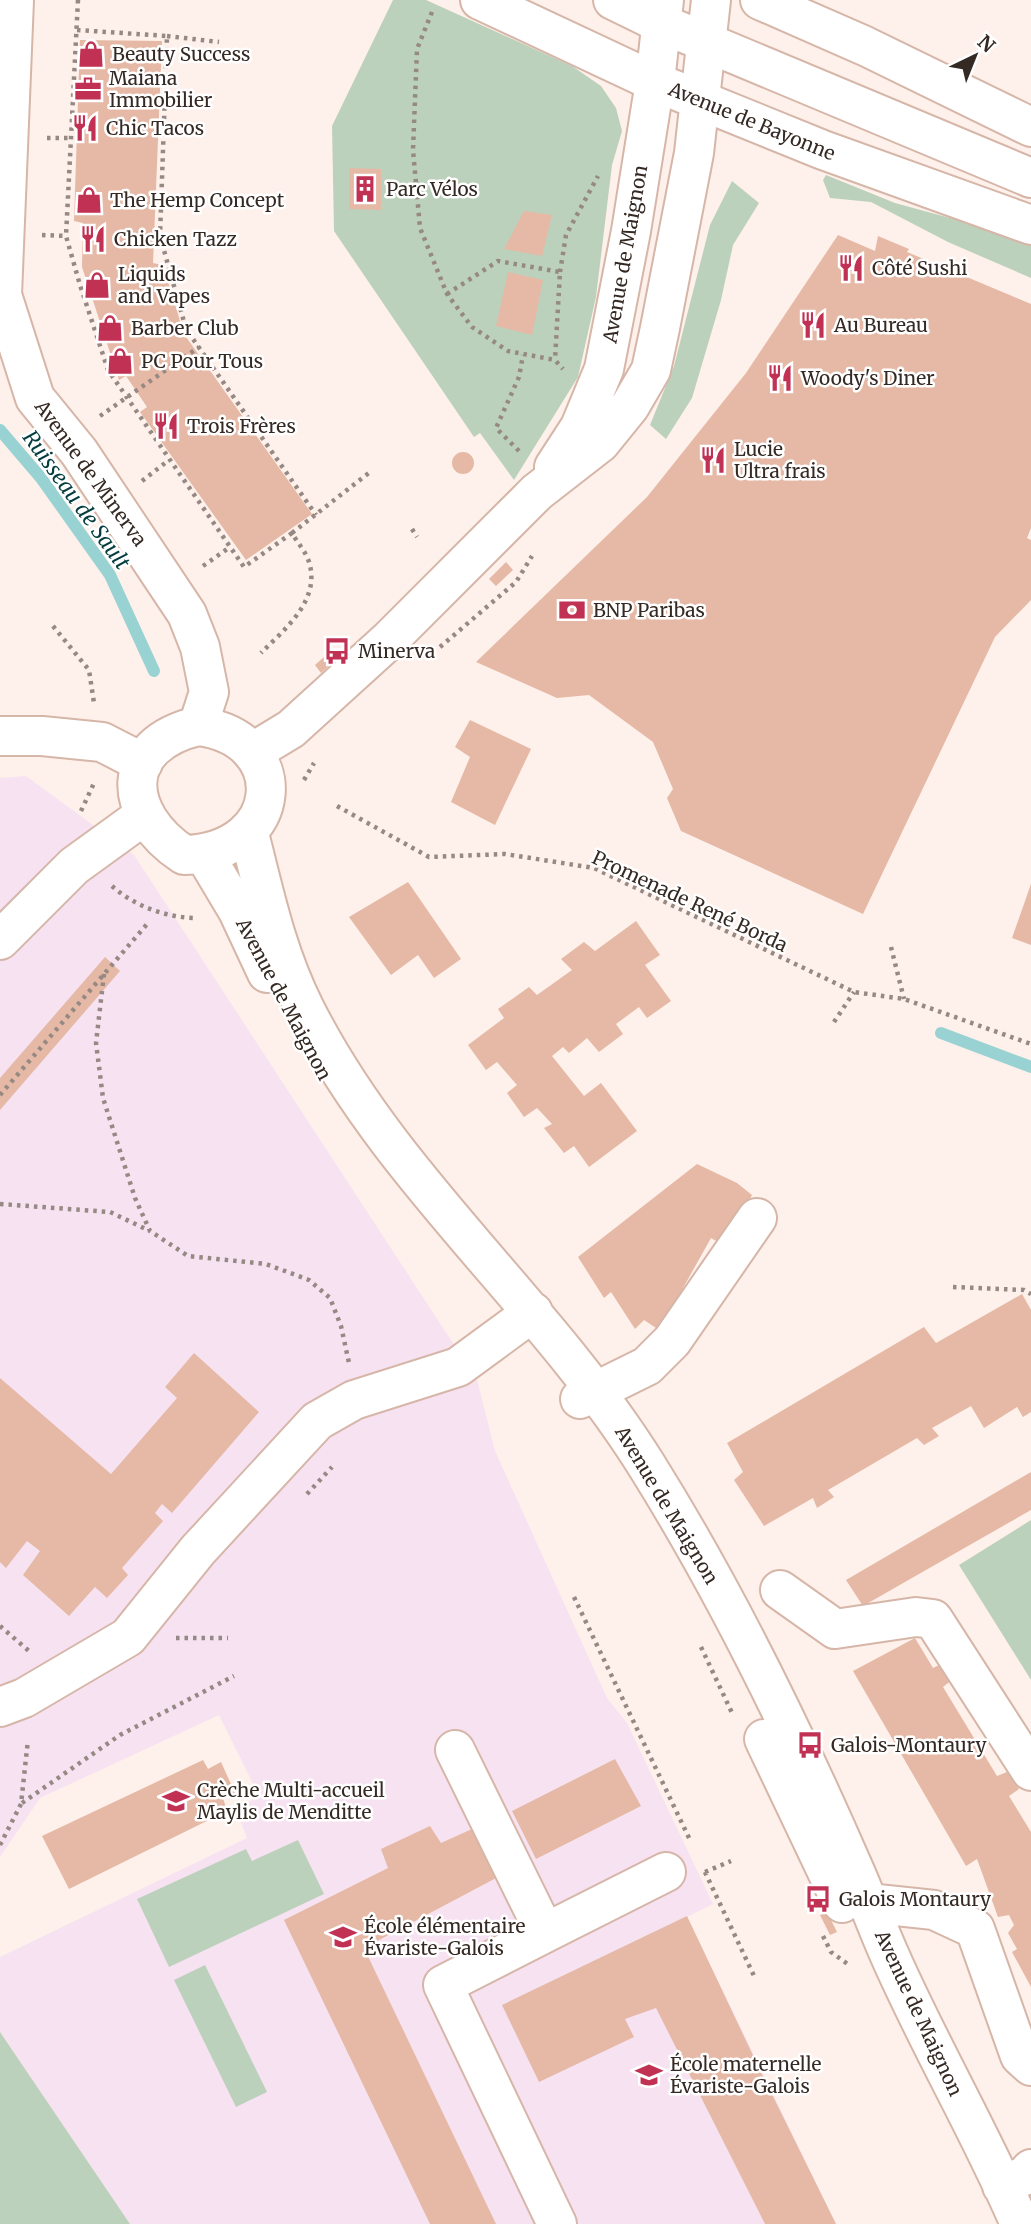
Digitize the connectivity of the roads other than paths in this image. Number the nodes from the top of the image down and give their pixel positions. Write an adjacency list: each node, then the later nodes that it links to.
1 (14, 0): 13 (street, Avenue de Minerva)
2 (480, 0): 8 (street, Avenue de Bayonne)
3 (613, 0): 6 (street)
4 (711, 0): 7 (street, Avenue de Maignon)
5 (760, 0): 10 (street)
6 (662, 12): 7 (street); 8 (street, Avenue de Maignon)
7 (706, 41): 9 (street, Avenue de Maignon); 11 (street)
8 (655, 82): 9 (street, Avenue de Bayonne); 14 (street, Avenue de Maignon)
9 (700, 100): 12 (street, Avenue de Bayonne); 14 (street, Avenue de Maignon)
10 (1031, 127)
11 (1031, 178)
12 (1031, 225)
13 (1, 295): 15 (street, Avenue de Minerva)
14 (532, 475): 17 (street, Avenue de Maignon)
15 (198, 726): 17 (street); 18 (street)
16 (0, 736): 18 (street)
17 (253, 752): 20 (street)
18 (143, 762): 19 (street)
19 (143, 816): 21 (street); 22 (street)
20 (249, 833): 21 (street); 24 (street, Avenue de Maignon)
21 (204, 854): 24 (street, Avenue de Maignon)
22 (0, 940)
23 (757, 1218): 25 (street)
24 (525, 1317): 25 (street, Avenue de Maignon); 27 (street)
25 (588, 1395): 31 (street, Avenue de Maignon); 34 (street, Avenue de Maignon)
26 (780, 1590): 29 (street)
27 (0, 1707)
28 (455, 1751): 32 (street)
29 (1031, 1770)
30 (686, 1860): 32 (street)
31 (868, 1903): 33 (street); 34 (street, Avenue de Maignon)
32 (545, 1933): 36 (street)
33 (1031, 2066)
34 (970, 2143): 35 (street, Avenue de Maignon); 37 (street, Avenue de Maignon)
35 (1016, 2178): 38 (street, Avenue de Maignon)
36 (557, 2224)
37 (1001, 2224)
38 (1020, 2224)

